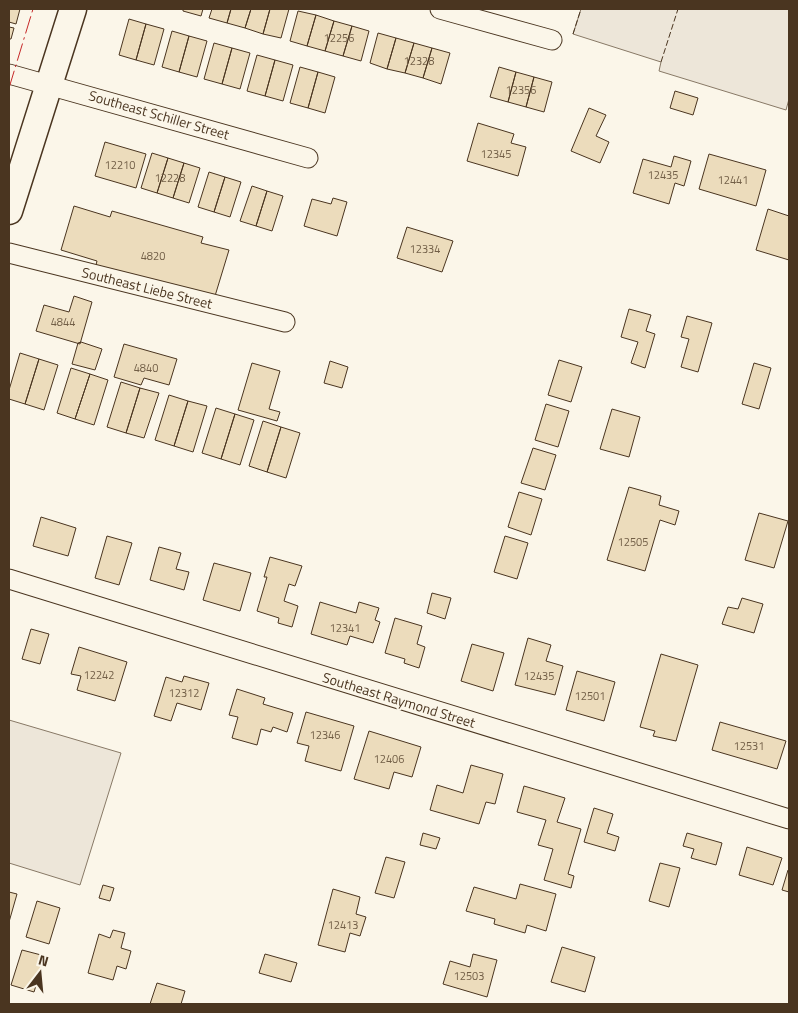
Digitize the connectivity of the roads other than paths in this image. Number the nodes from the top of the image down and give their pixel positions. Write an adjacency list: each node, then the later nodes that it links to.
1 (73, 9): 5 (main road)
2 (440, 9): 3 (street)
3 (552, 40)
4 (9, 74): 5 (street, Southeast Schiller Street)
5 (49, 85): 6 (street, Southeast Schiller Street); 7 (main road)
6 (308, 158)
7 (9, 211)
8 (9, 253): 9 (street, Southeast Liebe Street)
9 (285, 322)
10 (9, 579): 11 (street, Southeast Raymond Street)
11 (789, 819)

